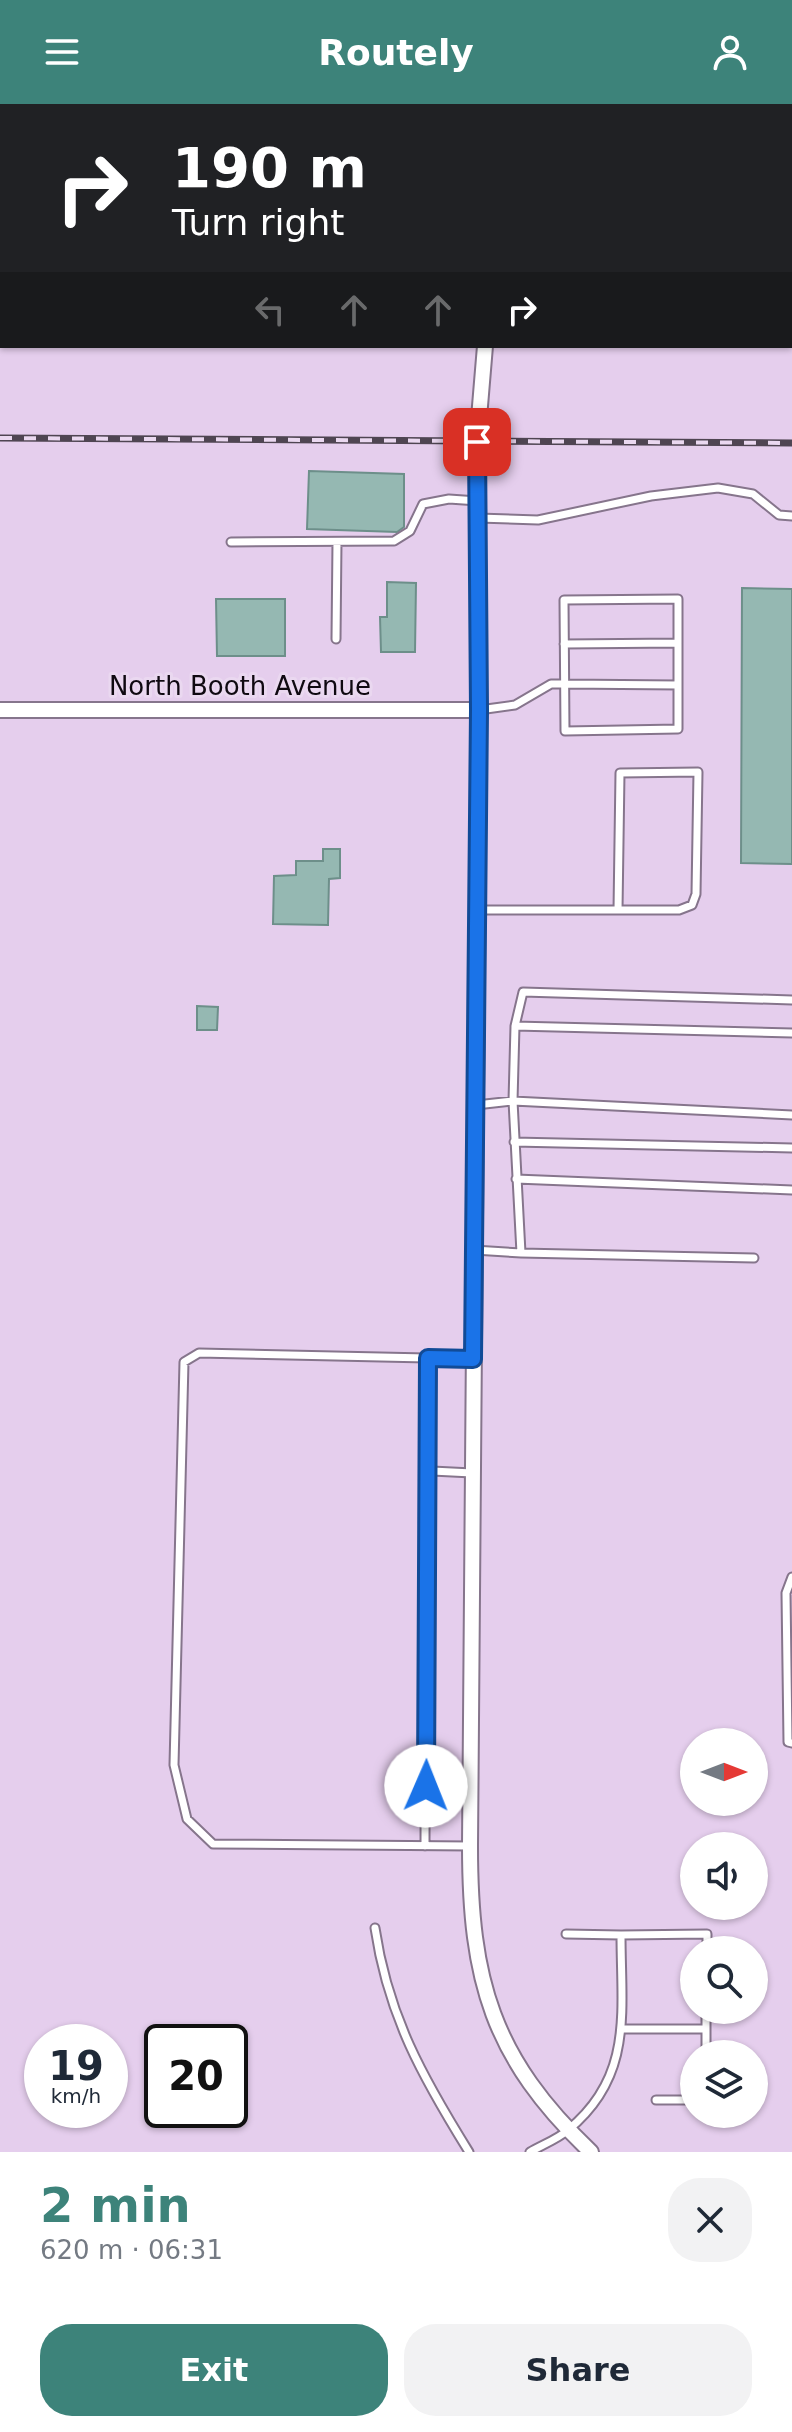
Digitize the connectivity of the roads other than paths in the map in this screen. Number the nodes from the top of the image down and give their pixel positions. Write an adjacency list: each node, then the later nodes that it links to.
1 (485, 348): 2 (street)
2 (478, 501): 4 (street); 6 (lane)
3 (792, 516): 4 (lane)
4 (478, 518): 13 (street)
5 (231, 542): 6 (lane)
6 (337, 542): 7 (lane)
7 (336, 639)
8 (678, 643): 9 (lane); 9 (lane); 11 (lane)
9 (564, 644): 10 (lane)
10 (565, 684): 11 (lane); 11 (lane); 13 (lane)
11 (678, 685)
12 (0, 710): 13 (street, North Booth Avenue)
13 (479, 710): 14 (street)
14 (477, 910): 15 (lane); 20 (street)
15 (618, 910): 15 (lane)
16 (792, 1000): 17 (lane)
17 (515, 1026): 18 (lane); 19 (lane)
18 (792, 1033)
19 (513, 1101): 20 (lane); 21 (lane); 22 (lane)
20 (475, 1105): 26 (street)
21 (792, 1115)
22 (514, 1142): 23 (lane); 24 (lane)
23 (792, 1148)
24 (516, 1179): 25 (lane); 27 (lane)
25 (792, 1190)
26 (474, 1250): 27 (lane); 30 (street)
27 (521, 1253): 28 (lane)
28 (754, 1258)
29 (428, 1358): 30 (lane); 31 (lane); 36 (lane)
30 (473, 1359): 32 (street)
31 (426, 1467): 32 (lane); 36 (lane)
32 (472, 1473): 37 (street)
33 (792, 1577): 34 (lane)
34 (789, 1619): 35 (lane)
35 (792, 1743)
36 (425, 1846): 37 (lane)
37 (470, 1846): 48 (street)
38 (375, 1928): 49 (lane)
39 (566, 1934): 40 (lane)
40 (621, 1935): 41 (lane); 43 (lane)
41 (707, 1936)
42 (706, 2024): 44 (lane)
43 (621, 2029): 44 (lane); 48 (lane)
44 (706, 2029): 45 (lane)
45 (706, 2040)
46 (656, 2100): 47 (lane)
47 (680, 2100)
48 (568, 2130): 50 (lane); 51 (street)
49 (469, 2152)
50 (530, 2152)
51 (591, 2152)

